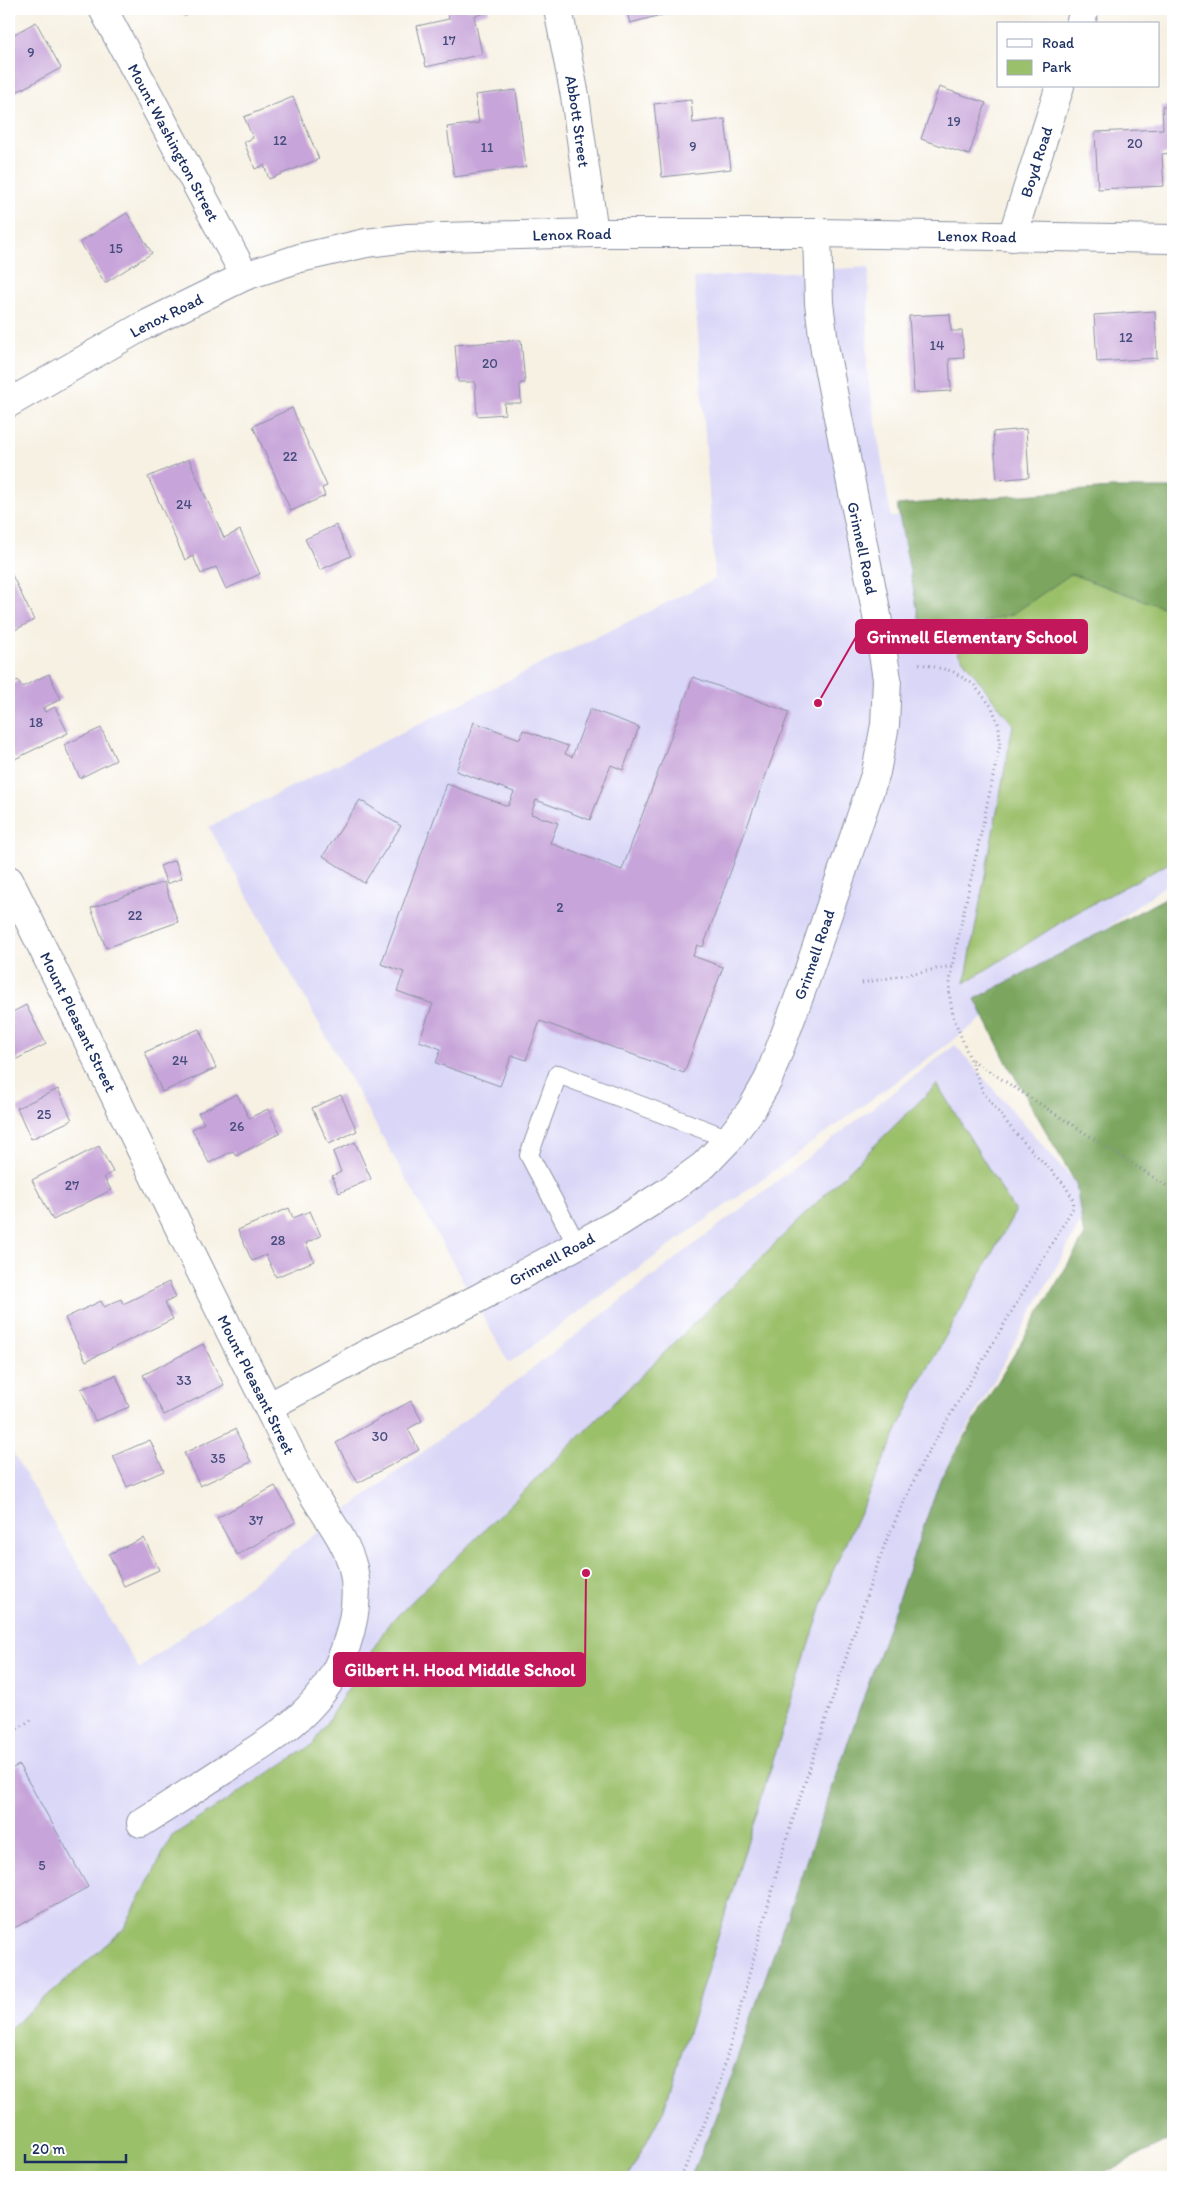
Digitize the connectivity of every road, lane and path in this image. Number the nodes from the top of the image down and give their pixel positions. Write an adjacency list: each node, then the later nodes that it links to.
1 (103, 9): 10 (street, Mount Washington Street)
2 (558, 9): 6 (street, Abbott Street)
3 (1084, 9): 4 (street)
4 (1081, 22)
5 (1059, 88): 8 (street, Boyd Road)
6 (594, 233): 7 (street, Lenox Road); 10 (street, Lenox Road)
7 (817, 233): 8 (street, Lenox Road); 17 (street, Grinnell Road)
8 (1012, 237): 9 (street, Lenox Road)
9 (1173, 239)
10 (245, 276): 11 (street, Lenox Road)
11 (9, 403)
12 (917, 663): 14 (path)
13 (9, 880): 20 (street, Mount Pleasant Street)
14 (952, 966): 15 (path); 16 (path)
15 (862, 983)
16 (971, 1060): 18 (path); 24 (path)
17 (729, 1140): 19 (street, Grinnell Road); 19 (lane)
18 (1173, 1190)
19 (577, 1245): 20 (street, Grinnell Road)
20 (268, 1407): 23 (street, Mount Pleasant Street)
21 (32, 1719): 22 (path)
22 (9, 1734)
23 (141, 1823)
24 (681, 2177)

